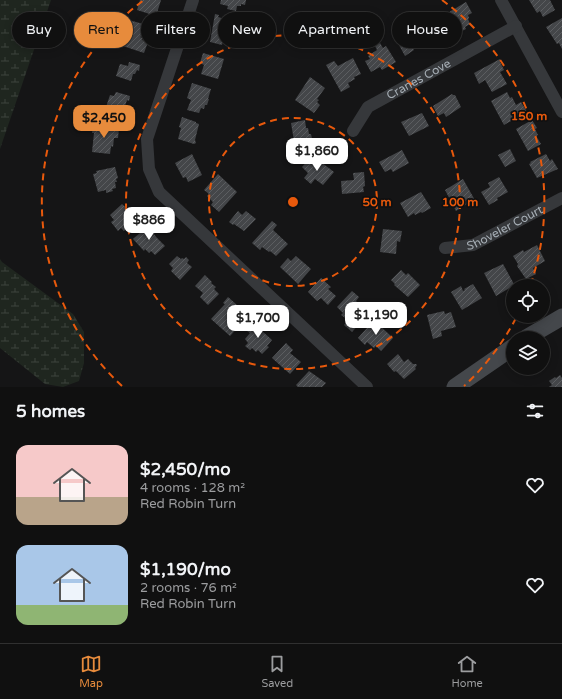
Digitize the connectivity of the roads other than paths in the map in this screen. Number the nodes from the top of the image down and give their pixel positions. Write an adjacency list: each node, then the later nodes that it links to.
1 (193, 0): 11 (street)
2 (501, 0): 3 (street)
3 (516, 26): 4 (street); 5 (street, Cranes Cove)
4 (562, 112)
5 (353, 131)
6 (562, 198): 7 (street, Shoveler Court)
7 (445, 248)
8 (562, 317): 9 (main road)
9 (538, 331)
10 (506, 352): 12 (main road)
11 (367, 387)
12 (455, 387)

